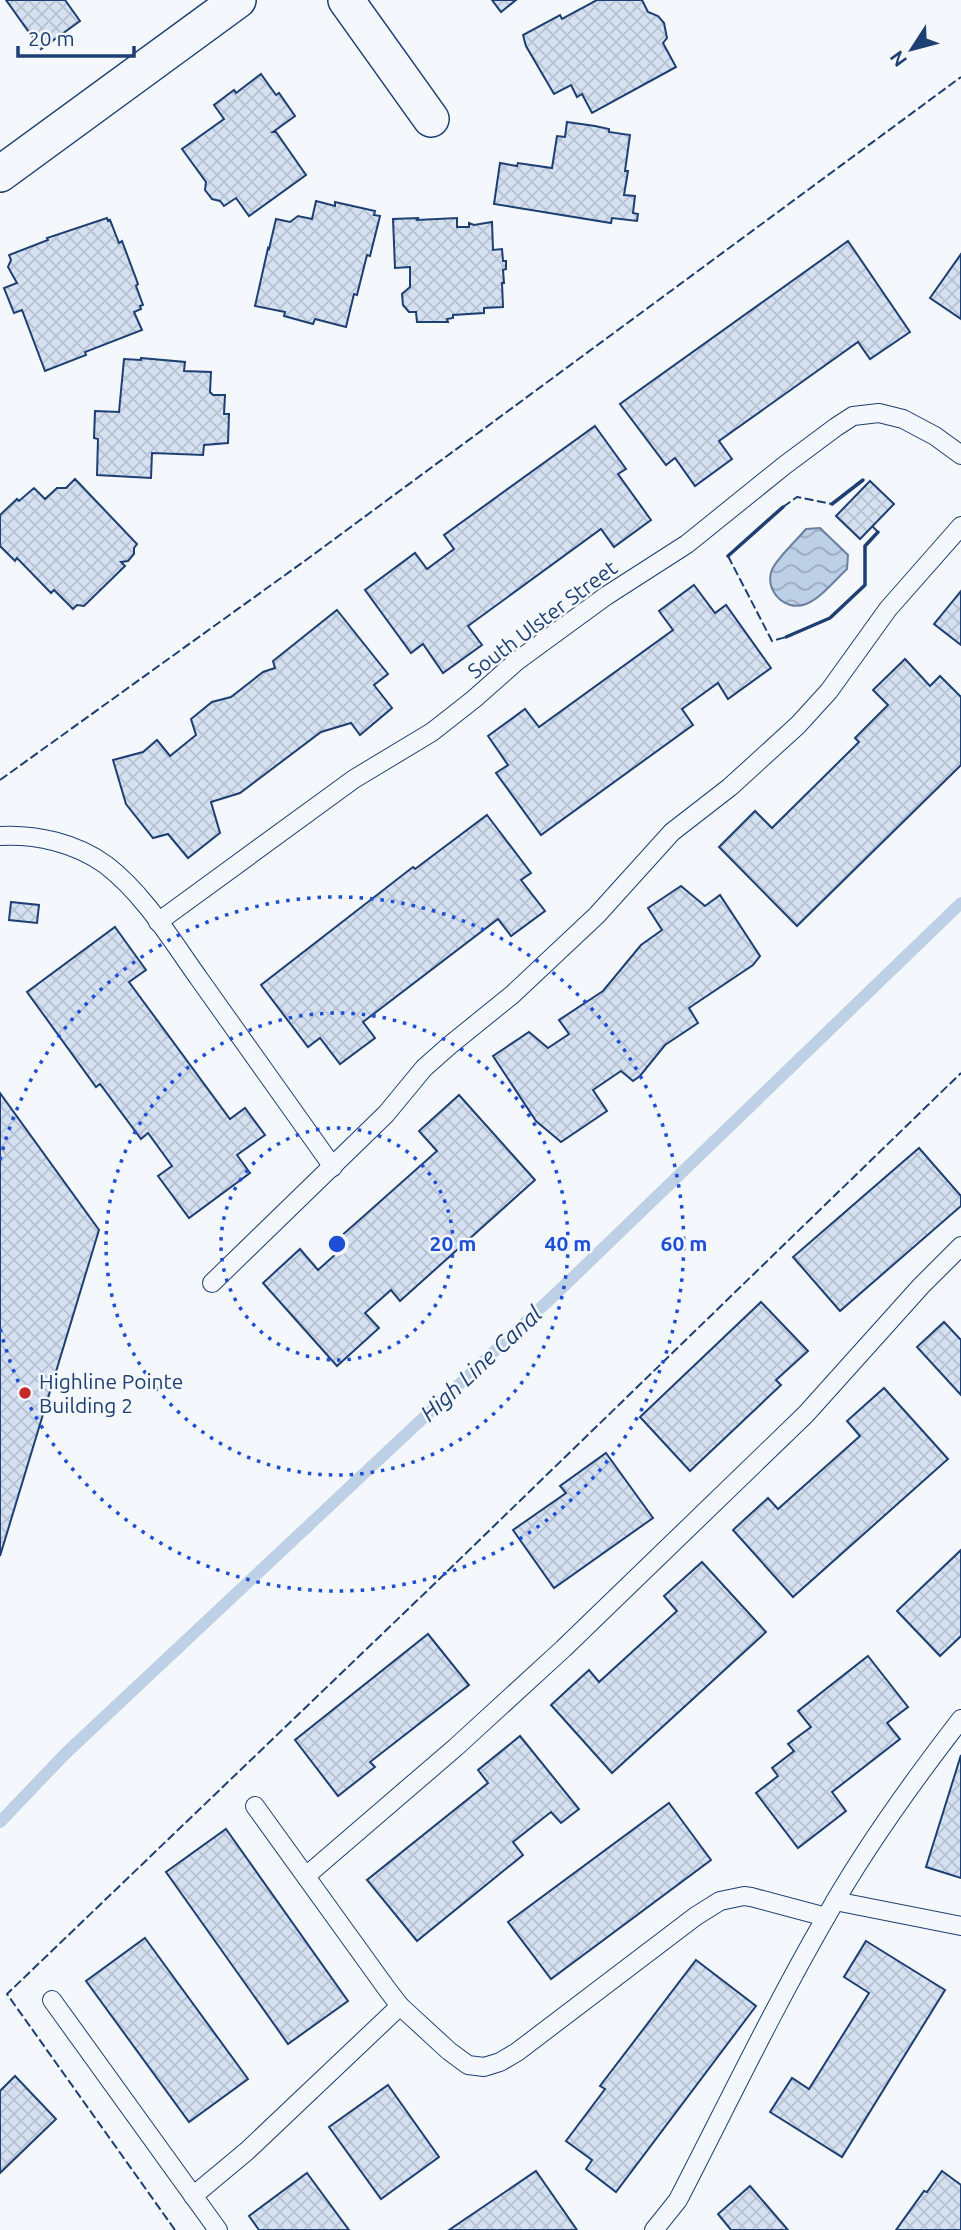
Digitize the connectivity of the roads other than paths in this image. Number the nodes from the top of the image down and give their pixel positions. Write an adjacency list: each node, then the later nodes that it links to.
1 (238, 0): 4 (street)
2 (346, 0): 3 (street)
3 (431, 119)
4 (0, 174)
5 (961, 455): 8 (lane, South Ulster Street)
6 (961, 526): 9 (lane)
7 (0, 836): 8 (lane)
8 (158, 922): 9 (lane)
9 (333, 1167): 11 (lane)
10 (961, 1246): 14 (lane)
11 (212, 1283)
12 (961, 1719): 15 (lane)
13 (255, 1806): 14 (lane)
14 (306, 1876): 19 (lane)
15 (835, 1901): 16 (lane); 17 (lane)
16 (825, 1917): 19 (lane); 22 (lane)
17 (961, 1926)
18 (52, 2000): 20 (lane)
19 (400, 2006): 20 (lane)
20 (193, 2196): 21 (lane)
21 (218, 2230)
22 (654, 2230)

